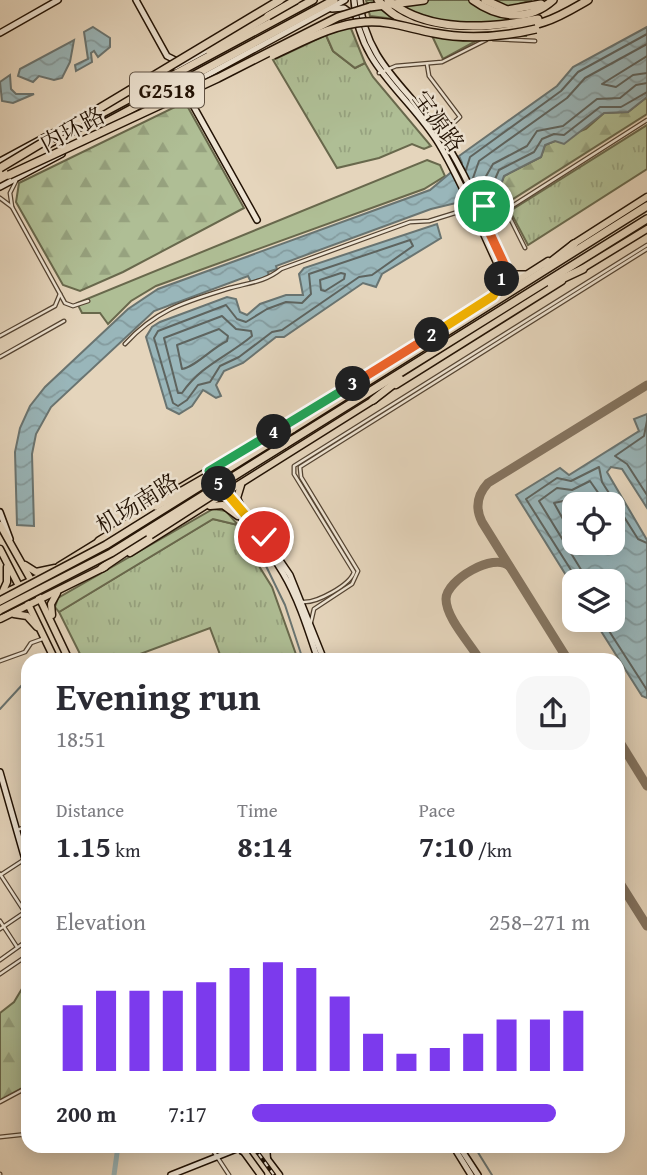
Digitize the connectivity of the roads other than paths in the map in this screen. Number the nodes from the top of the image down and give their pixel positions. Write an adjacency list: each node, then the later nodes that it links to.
1 (51, 0): 21 (main road)
2 (58, 0): 21 (main road)
3 (134, 0): 23 (main road); 26 (main road)
4 (280, 0): 34 (highway, bridge)
5 (297, 0): 23 (main road, 内环路); 27 (highway, bridge)
6 (313, 0): 27 (highway, G2518)
7 (334, 0): 35 (highway, G2518, bridge)
8 (345, 0): 18 (main road, 内环路)
9 (354, 0): 19 (main road, 宝源路)
10 (360, 0): 25 (main road, 宝源路)
11 (378, 0): 20 (highway, bridge)
12 (388, 0): 20 (highway)
13 (424, 0): 28 (highway, bridge)
14 (473, 0): 20 (highway)
15 (485, 0): 20 (highway)
16 (551, 0): 20 (highway)
17 (588, 0): 20 (highway)
18 (326, 10): 19 (main road); 29 (main road, 内环路)
19 (355, 16): 25 (main road, 宝源路)
20 (534, 19): 28 (highway, bridge)
21 (0, 30)
22 (535, 41): 24 (street)
23 (185, 61): 26 (main road, 内环路)
24 (427, 64): 25 (street); 31 (street)
25 (382, 71): 31 (main road, 宝源路); 32 (main road, 宝源路)
26 (162, 74): 33 (main road, 内环路)
27 (174, 75): 34 (highway, G2518, bridge)
28 (218, 78): 35 (highway, bridge)
29 (184, 88): 36 (main road, 内环路); 47 (main road)
30 (647, 120): 45 (street)
31 (441, 135): 32 (main road, 宝源路)
32 (451, 159): 41 (main road, 宝源路)
33 (0, 161)
34 (0, 168)
35 (9, 175): 37 (highway, G2518, bridge)
36 (21, 176): 38 (main road, 内环路); 43 (street)
37 (0, 180)
38 (0, 187)
39 (647, 197): 49 (main road)
40 (0, 198): 43 (street)
41 (471, 204): 44 (main road, 宝源路); 52 (main road, 宝源路); 62 (street)
42 (647, 206): 55 (highway, 机场南路)
43 (12, 207): 56 (street)
44 (478, 208): 45 (street); 52 (main road, 宝源路)
45 (506, 210): 51 (street)
46 (647, 219): 57 (highway, 机场南路)
47 (257, 220)
48 (647, 229): 53 (main road)
49 (574, 244): 54 (main road); 55 (highway)
50 (647, 247): 91 (street); 94 (street)
51 (525, 248)
52 (503, 268): 54 (main road); 58 (main road)
53 (583, 269): 57 (highway); 65 (main road)
54 (535, 270): 58 (main road)
55 (516, 289): 66 (highway, 机场南路, bridge)
56 (60, 294): 59 (street); 61 (street)
57 (522, 298): 64 (highway, 机场南路)
58 (488, 300): 68 (main road)
59 (88, 301)
60 (64, 321): 63 (street)
61 (0, 336)
62 (125, 344)
63 (0, 358)
64 (422, 361): 65 (highway); 67 (highway, 机场南路)
65 (373, 400): 69 (main road)
66 (279, 437): 77 (highway, bridge); 90 (highway, 机场南路, bridge)
67 (284, 445): 83 (highway, bridge); 93 (highway, 机场南路, bridge)
68 (241, 452): 69 (main road); 70 (main road)
69 (268, 466): 71 (main road)
70 (206, 473): 72 (main road); 77 (main road)
71 (252, 476): 72 (main road); 75 (main road)
72 (224, 494): 73 (main road); 75 (main road)
73 (198, 510): 75 (main road); 83 (main road)
74 (0, 512): 78 (main road)
75 (241, 514): 91 (main road); 101 (main road)
76 (0, 525): 78 (main road)
77 (99, 541): 82 (main road)
78 (14, 548): 80 (main road)
79 (0, 549): 81 (main road)
80 (20, 560): 82 (main road); 84 (main road)
81 (6, 561): 86 (main road); 88 (main road)
82 (58, 567): 84 (main road); 85 (main road)
83 (102, 568): 85 (main road)
84 (31, 580): 86 (main road); 89 (main road)
85 (73, 583): 87 (main road)
86 (19, 586): 88 (main road); 92 (main road)
87 (63, 588): 89 (main road); 95 (main road)
88 (0, 595)
89 (41, 599): 92 (main road); 95 (main road)
90 (0, 601)
91 (303, 602): 94 (main road)
92 (29, 605): 93 (main road); 96 (main road)
93 (0, 614): 96 (main road)
94 (311, 622): 102 (main road)
95 (55, 628): 100 (main road)
96 (44, 636): 98 (street); 99 (main road)
97 (21, 653): 103 (street)
98 (22, 653)
99 (51, 653)
100 (67, 653)
101 (315, 653)
102 (322, 653)
103 (0, 661)
104 (0, 772): 106 (main road)
105 (21, 829): 106 (street)
106 (17, 830): 107 (main road)
107 (21, 844)
108 (21, 862): 109 (street)
109 (0, 875): 110 (street)
110 (21, 904)
111 (21, 915): 113 (street)
112 (0, 921): 113 (street)
113 (2, 928): 115 (street)
114 (21, 944): 115 (street)
115 (17, 947): 116 (street)
116 (0, 960)
117 (21, 960): 118 (street)
118 (0, 974)
119 (21, 1091): 120 (street)
120 (0, 1102)
121 (21, 1135): 122 (street)
122 (0, 1137)
123 (214, 1153): 130 (street)
124 (231, 1153): 130 (main road)
125 (246, 1153): 135 (main road)
126 (262, 1153): 131 (main road)
127 (267, 1153): 131 (main road)
128 (457, 1153): 137 (main road)
129 (464, 1153): 138 (main road)
130 (218, 1159): 132 (main road); 133 (main road); 134 (street)
131 (268, 1160): 136 (main road)
132 (171, 1175)
133 (181, 1175)
134 (229, 1175)
135 (261, 1175)
136 (279, 1175)
137 (471, 1175)
138 (478, 1175)

